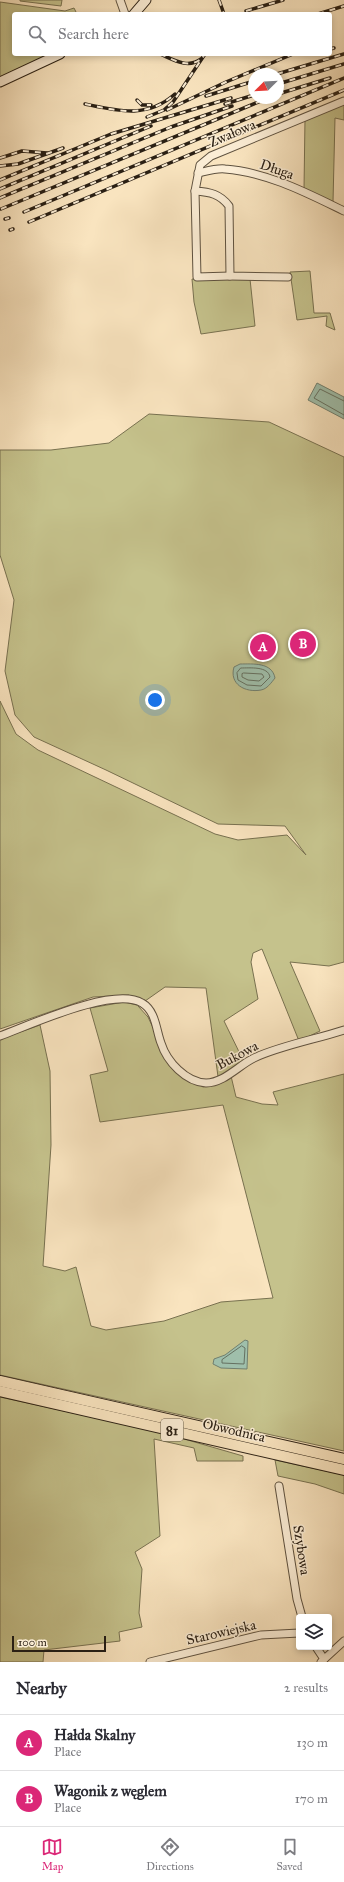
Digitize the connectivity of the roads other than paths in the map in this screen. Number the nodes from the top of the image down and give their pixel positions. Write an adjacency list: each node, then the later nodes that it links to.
1 (120, 0): 3 (street)
2 (146, 0): 4 (street)
3 (124, 12)
4 (136, 12)
5 (56, 56): 6 (street)
6 (0, 82)
7 (344, 101): 8 (street, Zwałowa)
8 (198, 172): 9 (street); 10 (street, Długa)
9 (196, 191): 11 (street); 11 (street)
10 (344, 211)
11 (230, 276): 12 (street)
12 (288, 277)
13 (344, 1030): 14 (street, Bukowa)
14 (0, 1036)
15 (0, 1381): 17 (main road, Obwodnica / 81)
16 (0, 1391): 18 (main road, Obwodnica / 81)
17 (344, 1459)
18 (344, 1470)
19 (279, 1486): 20 (street, Szybowa)
20 (301, 1614)
21 (296, 1633): 25 (street, Starowiejska)
22 (344, 1641): 24 (street)
23 (317, 1650): 24 (street)
24 (322, 1661)
25 (150, 1662)

